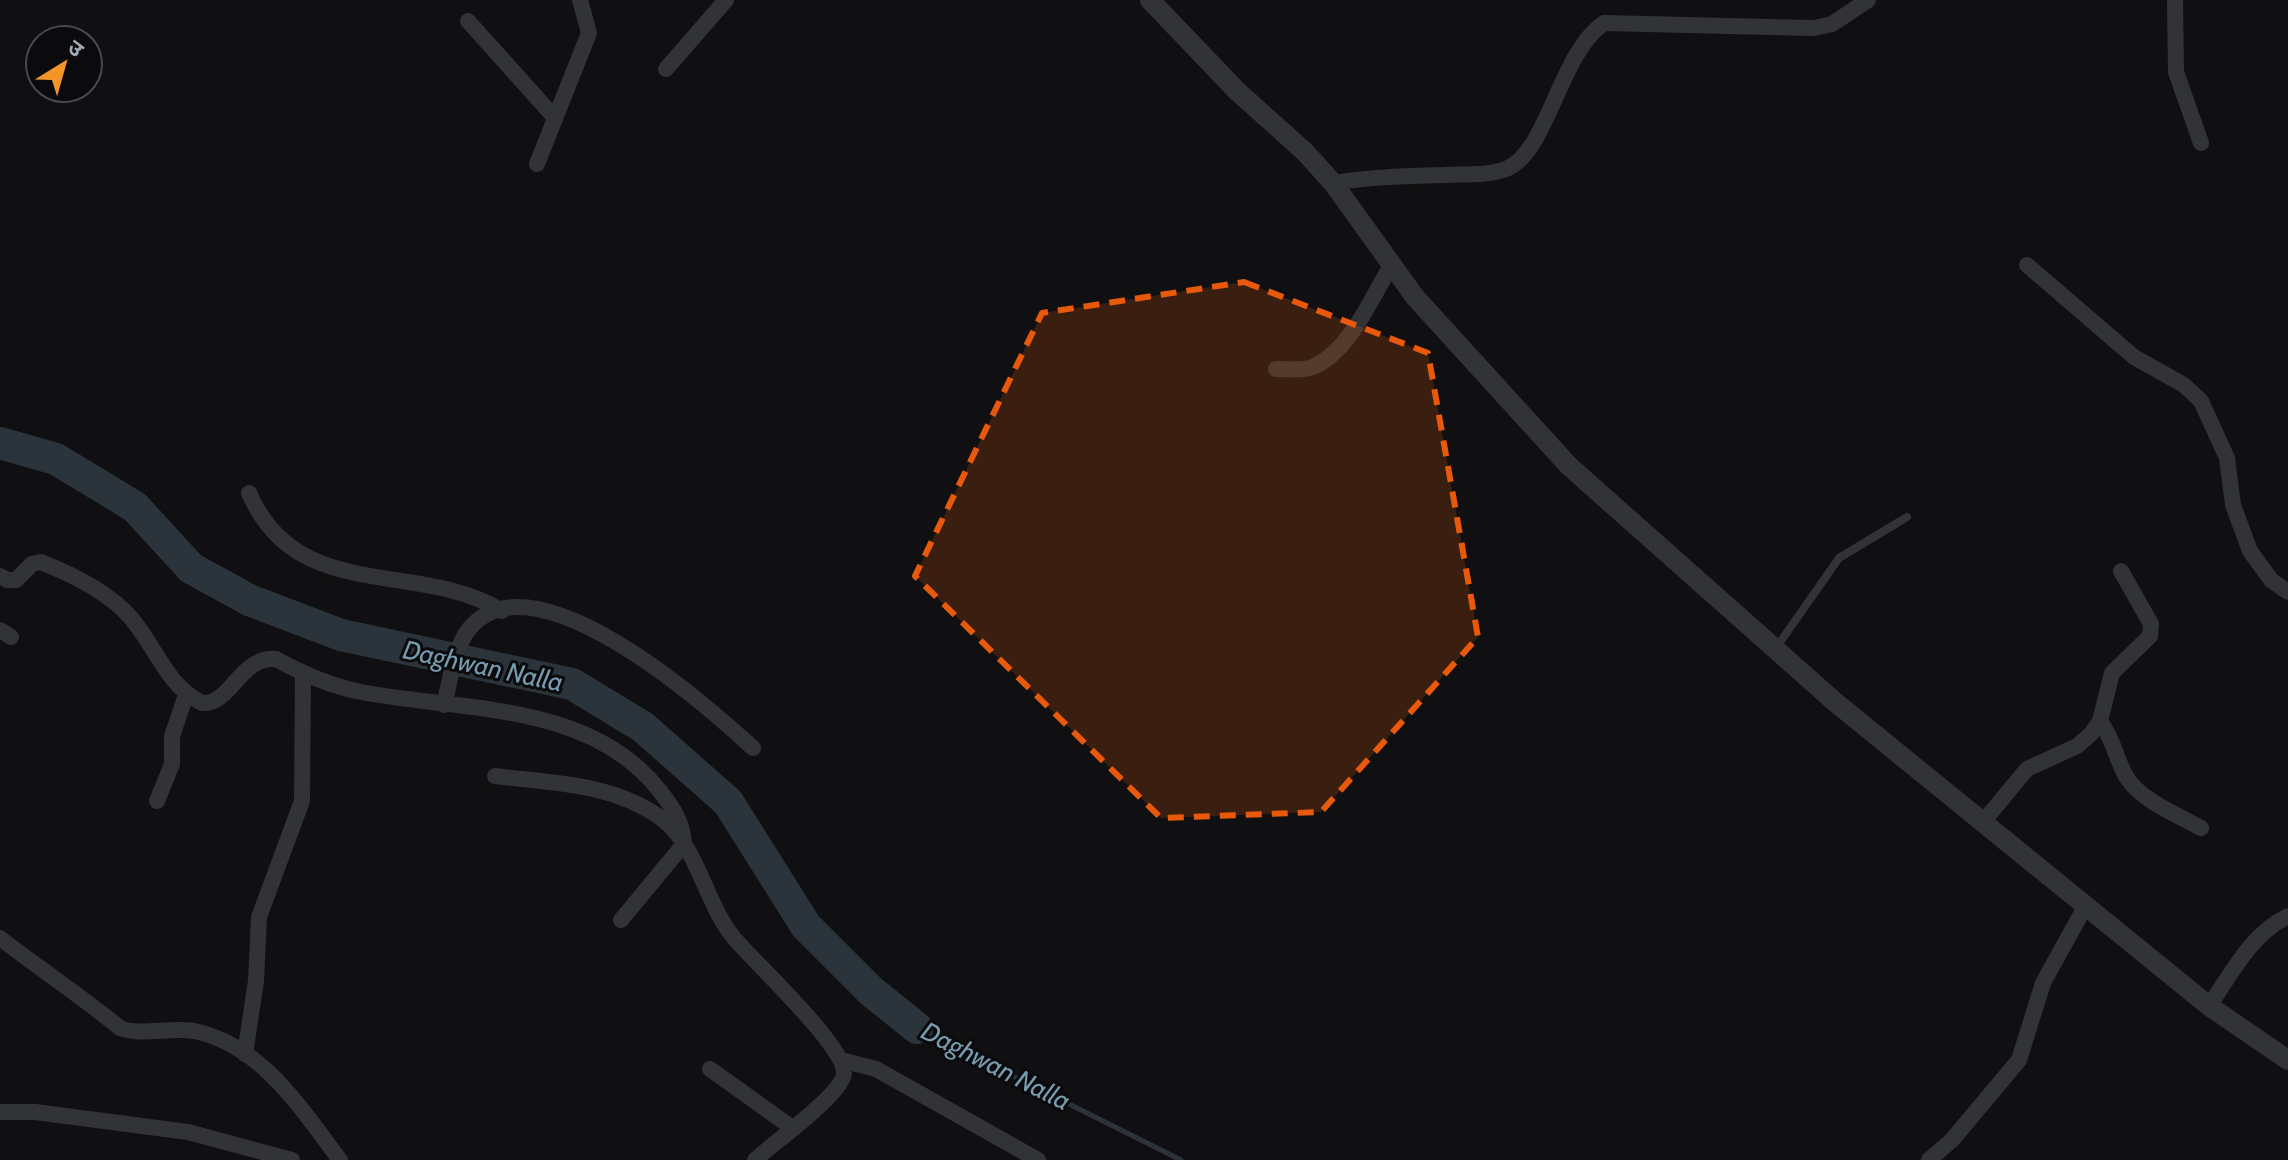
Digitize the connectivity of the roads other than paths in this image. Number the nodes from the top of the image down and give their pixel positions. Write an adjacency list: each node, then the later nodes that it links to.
1 (580, 0): 8 (street)
2 (726, 0): 7 (street)
3 (1150, 0): 11 (street)
4 (1868, 0): 11 (street)
5 (2175, 0): 9 (street)
6 (468, 21): 8 (street)
7 (666, 69)
8 (555, 118): 10 (street)
9 (2201, 143)
10 (537, 164)
11 (1333, 183): 12 (street)
12 (1392, 264): 14 (street); 21 (street)
13 (2027, 265): 19 (street)
14 (1276, 369)
15 (249, 493): 20 (street)
16 (1907, 517): 21 (lane)
17 (2121, 571): 25 (street)
18 (0, 576): 23 (street)
19 (2288, 592)
20 (502, 611): 24 (street); 26 (street)
21 (1775, 649): 29 (street)
22 (303, 674): 23 (street); 24 (street); 37 (street)
23 (186, 695): 28 (street)
24 (444, 705): 31 (street)
25 (2100, 721): 29 (street); 30 (street)
26 (753, 748)
27 (495, 776): 31 (street)
28 (157, 801)
29 (1983, 822): 32 (street)
30 (2201, 828)
31 (684, 844): 34 (street); 38 (street)
32 (2085, 907): 36 (street); 48 (street)
33 (2288, 916): 36 (street)
34 (621, 920)
35 (0, 938): 37 (street)
36 (2209, 1006): 39 (street)
37 (245, 1054): 45 (street)
38 (841, 1060): 42 (street); 47 (street)
39 (2288, 1060)
40 (710, 1069): 42 (street)
41 (0, 1112): 43 (street)
42 (791, 1127): 46 (street)
43 (247, 1155): 44 (street)
44 (292, 1160)
45 (340, 1160)
46 (755, 1160)
47 (1038, 1160)
48 (1929, 1160)

